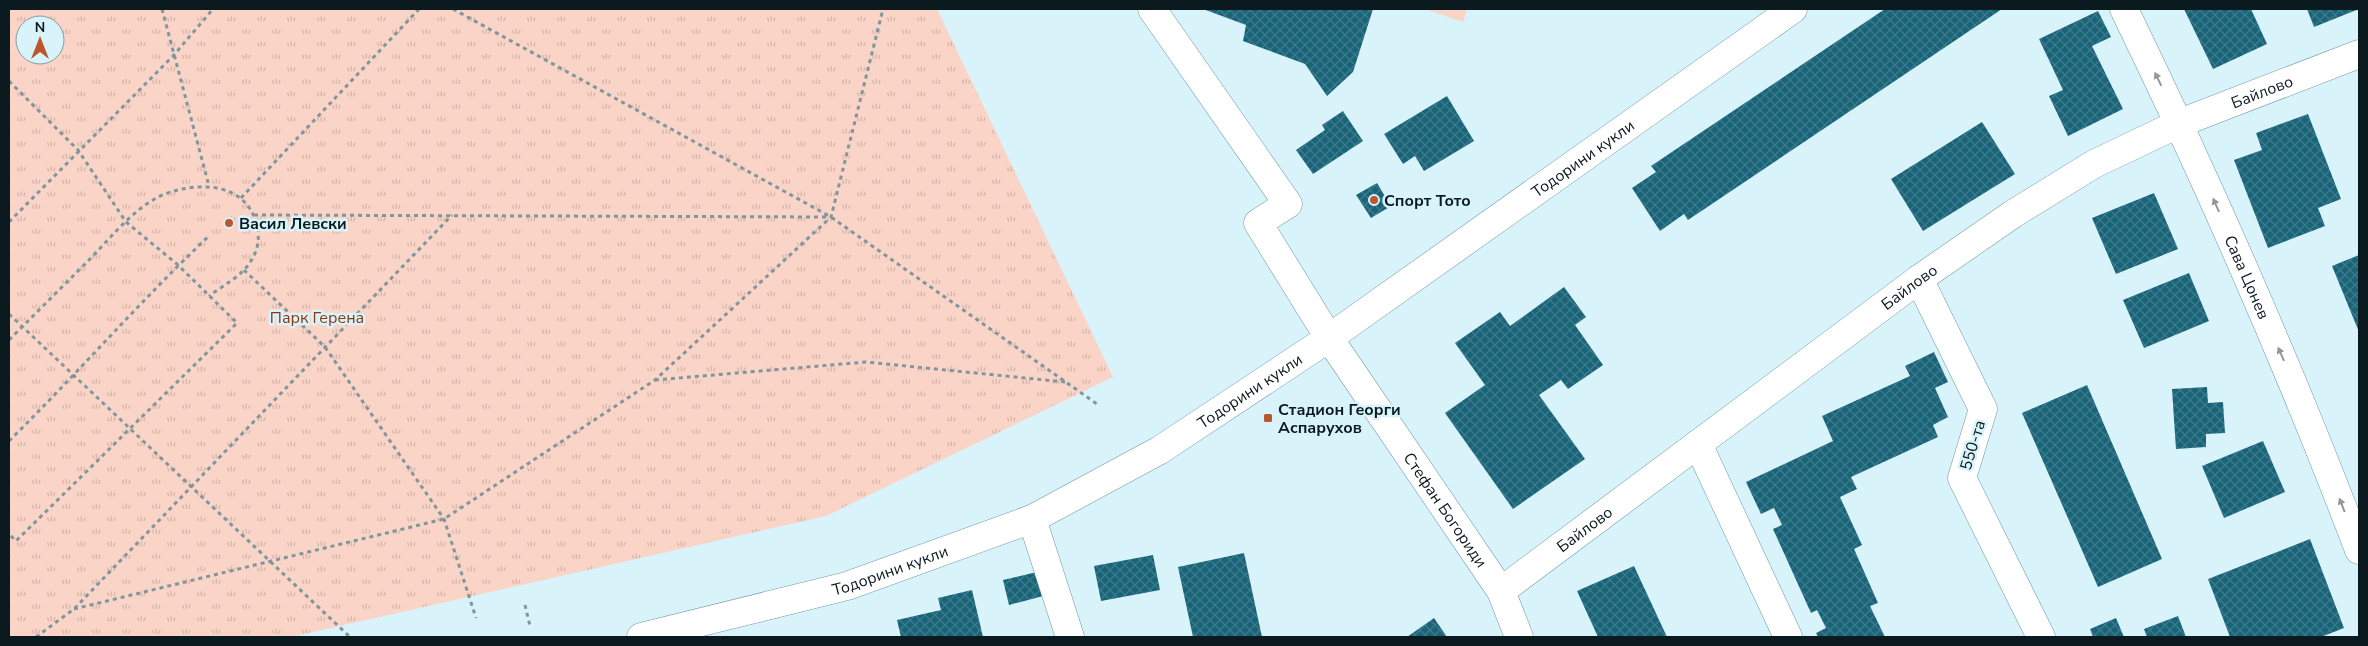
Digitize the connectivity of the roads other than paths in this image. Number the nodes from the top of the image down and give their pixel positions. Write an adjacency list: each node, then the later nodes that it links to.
1 (1152, 9): 7 (street, Стефан Богориди)
2 (1792, 9): 7 (street, Тодорини кукли)
3 (2124, 9): 5 (street, Сава Цонев, one-way to 3)
4 (2359, 54): 5 (street, Байлово)
5 (2180, 123): 6 (street, Байлово); 10 (street, Сава Цонев, one-way to 5)
6 (1919, 279): 8 (street, Байлово); 16 (street, 550-та)
7 (1330, 338): 9 (street, Тодорини кукли); 11 (street, Стефан Богориди)
8 (1698, 444): 11 (street, Байлово); 15 (street)
9 (1032, 519): 12 (street, Тодорини кукли); 13 (street)
10 (2359, 550)
11 (1501, 591): 14 (street, Стефан Богориди)
12 (641, 637)
13 (1070, 637)
14 (1519, 637)
15 (1788, 637)
16 (2041, 637)

